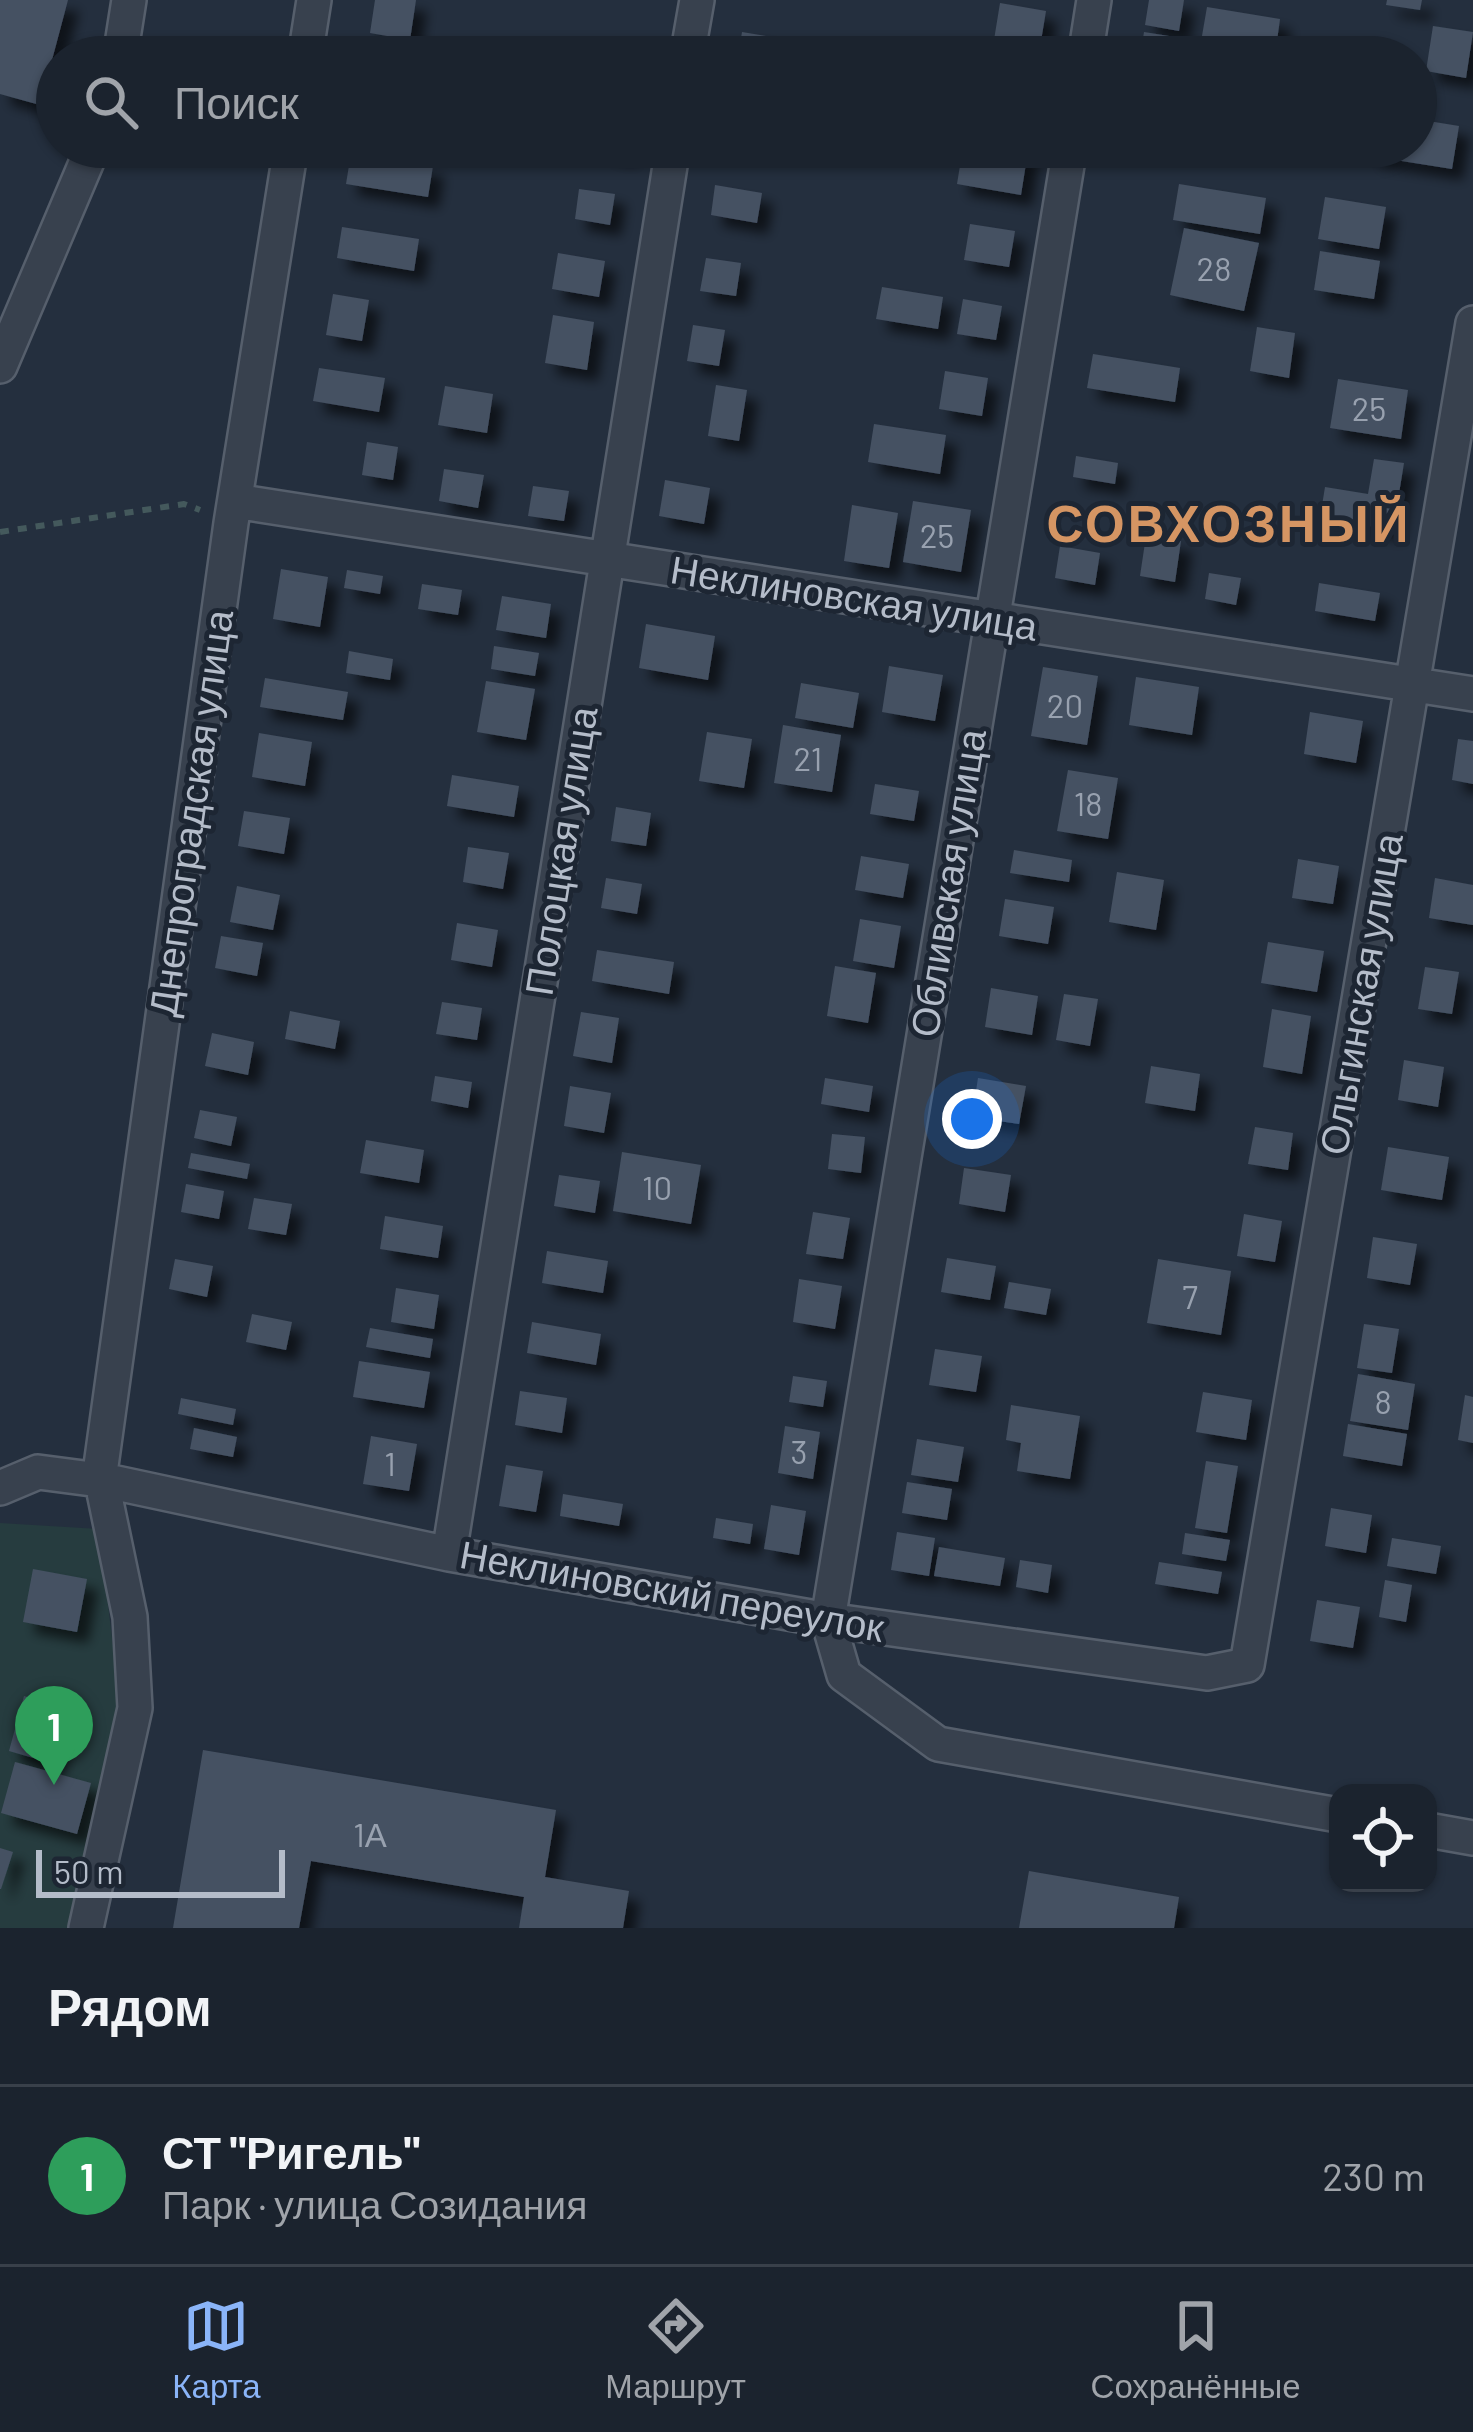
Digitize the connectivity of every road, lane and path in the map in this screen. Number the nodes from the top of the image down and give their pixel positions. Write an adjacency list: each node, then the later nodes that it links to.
1 (129, 0): 5 (street)
2 (314, 0): 6 (street)
3 (697, 0): 7 (street)
4 (1094, 0): 8 (street)
5 (123, 36)
6 (308, 36)
7 (691, 36)
8 (1088, 36)
9 (84, 168): 14 (street)
10 (288, 168): 15 (street, Днепроградская улица)
11 (670, 168): 17 (street, Полоцкая улица)
12 (1067, 168): 18 (street, Обливская улица)
13 (1473, 322): 19 (street, Ольгинская улица)
14 (0, 366)
15 (233, 512): 16 (path); 17 (street, Неклиновская улица); 21 (street, Днепроградская улица)
16 (0, 532)
17 (608, 560): 18 (street, Неклиновская улица); 23 (street, Полоцкая улица)
18 (992, 619): 19 (street, Неклиновская улица); 24 (street, Обливская улица)
19 (1413, 685): 20 (street, Неклиновская улица); 25 (street, Ольгинская улица)
20 (1473, 694)
21 (100, 1481): 22 (street, Неклиновский переулок); 23 (street, Неклиновский переулок); 29 (street)
22 (0, 1488)
23 (448, 1554): 24 (street, Неклиновский переулок)
24 (828, 1620): 25 (street, Неклиновский переулок); 26 (street)
25 (1247, 1665)
26 (1329, 1812)
27 (1437, 1832): 28 (street)
28 (1473, 1838)
29 (86, 1928)

